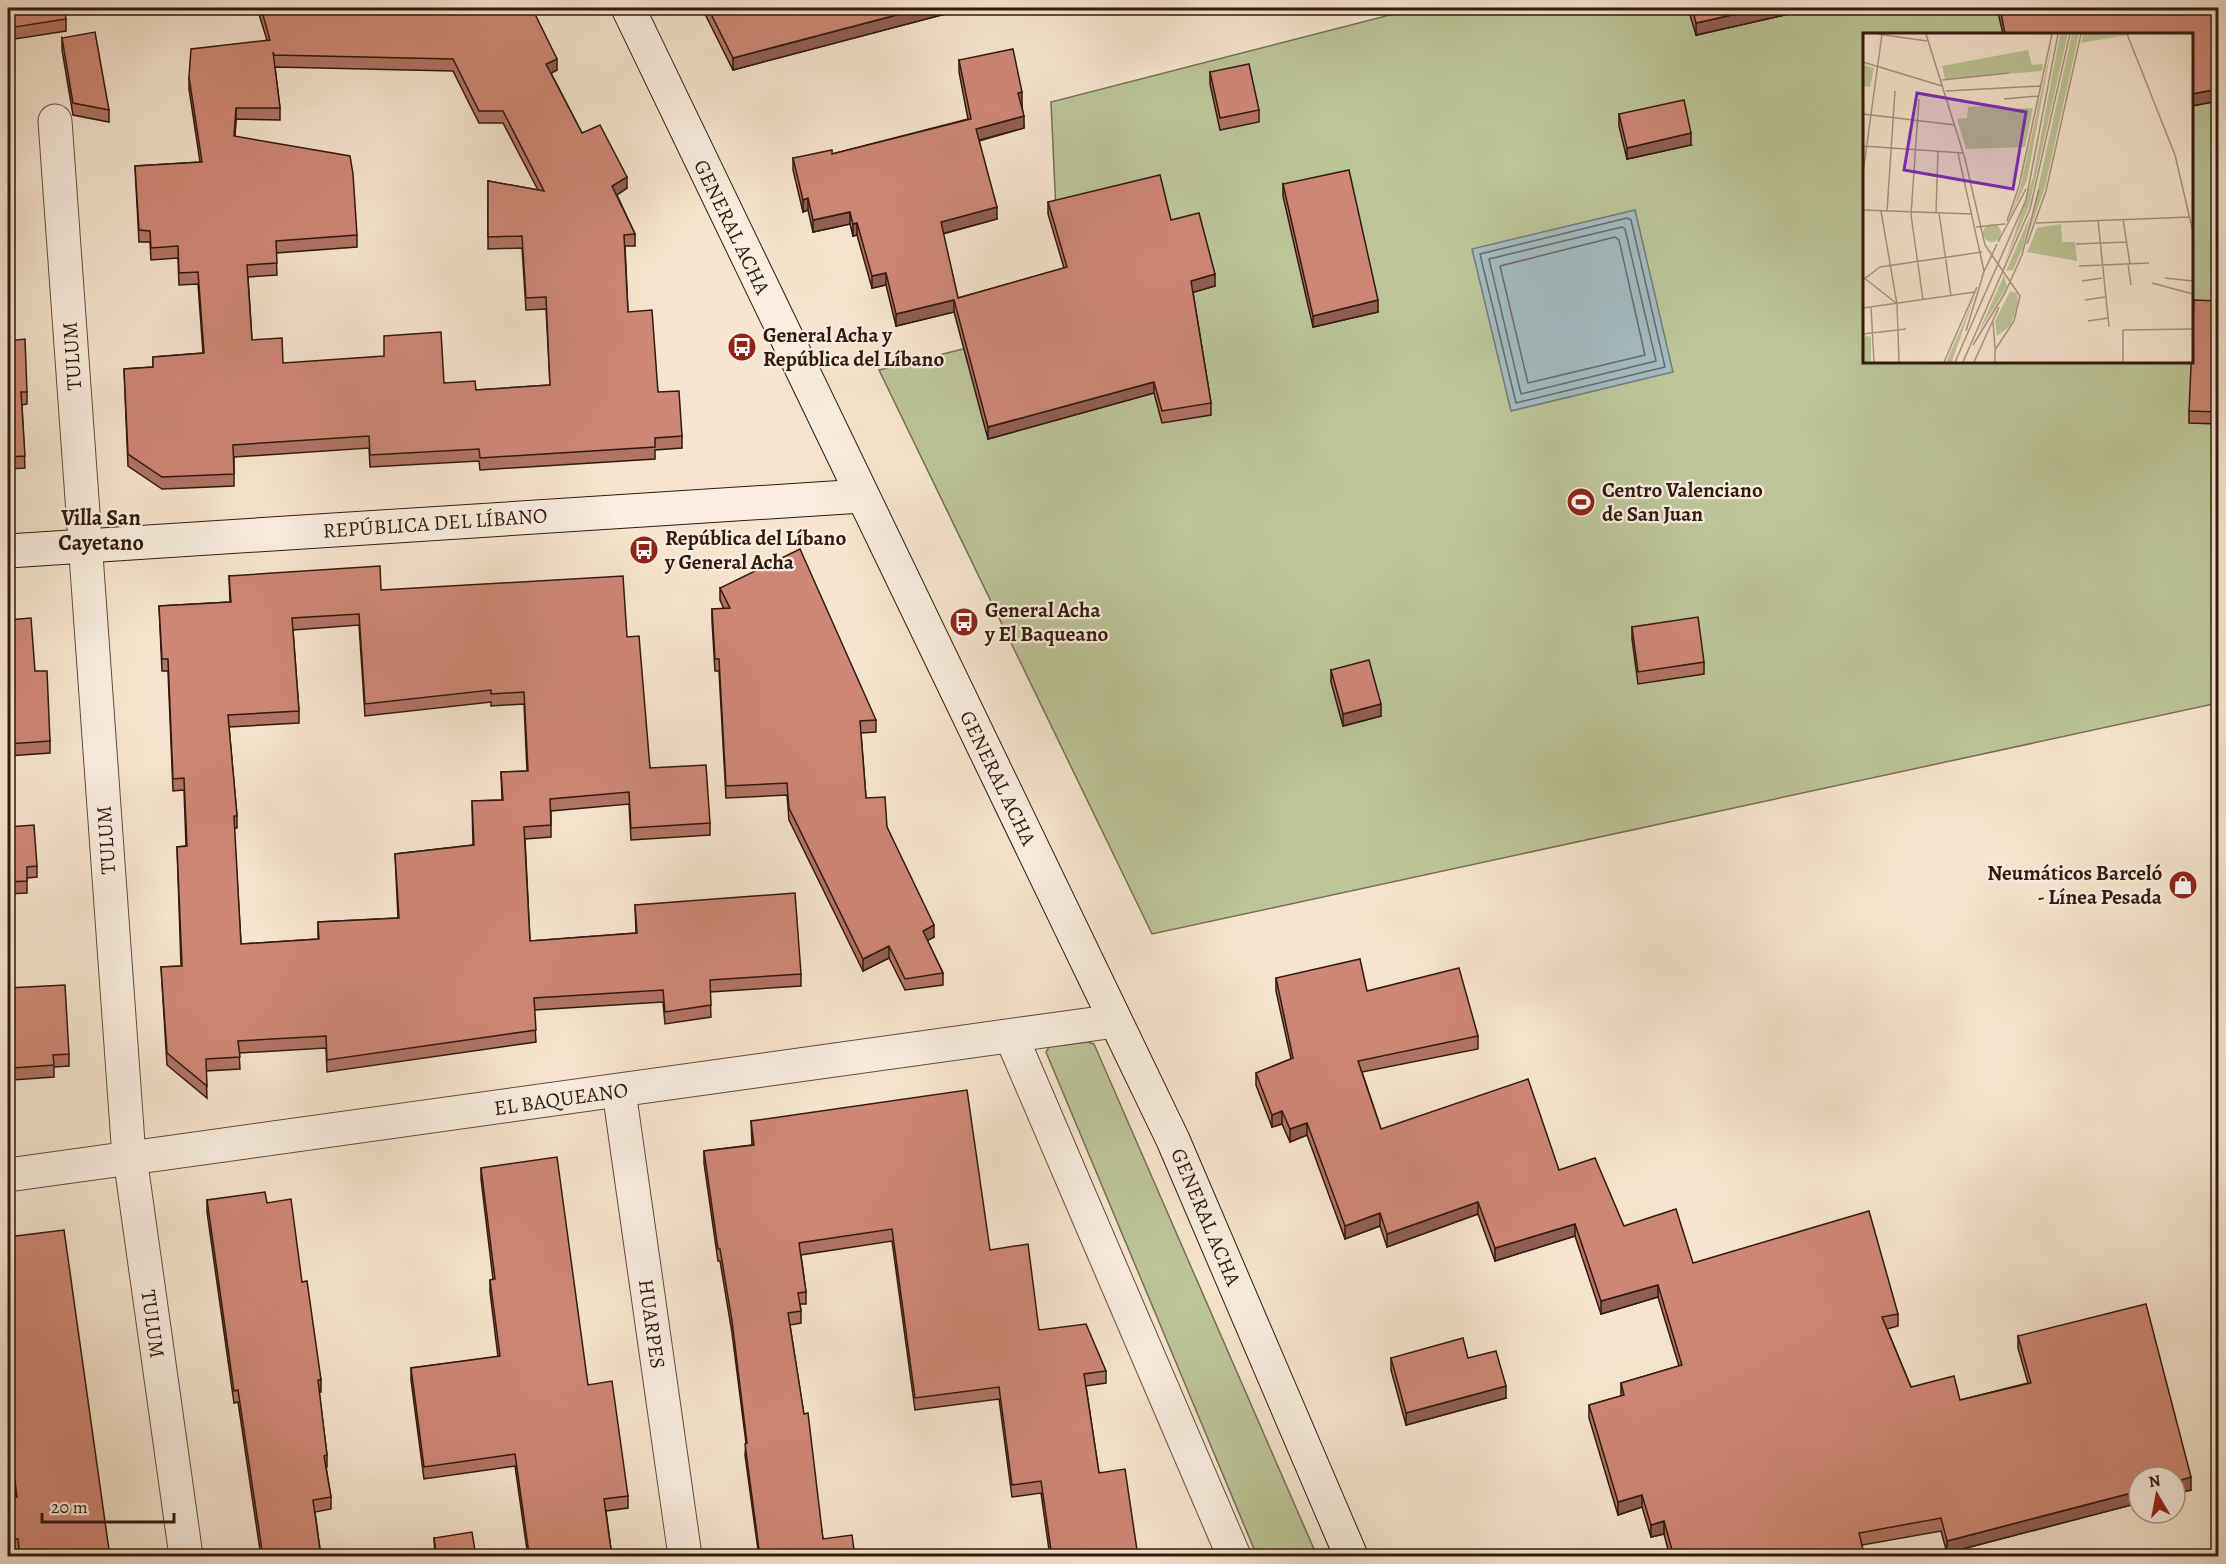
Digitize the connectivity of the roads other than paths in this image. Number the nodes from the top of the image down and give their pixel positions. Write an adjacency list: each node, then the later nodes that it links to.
1 (628, 8): 3 (street, GENERAL ACHA)
2 (55, 121): 4 (street, TULUM)
3 (862, 496): 4 (street, REPÚBLICA DEL LÍBANO); 6 (street, GENERAL ACHA)
4 (85, 546): 5 (street, REPÚBLICA DEL LÍBANO); 9 (street, TULUM)
5 (8, 551)
6 (1115, 1021): 7 (street, EL BAQUEANO); 14 (street, GENERAL ACHA)
7 (1011, 1036): 8 (street, EL BAQUEANO); 13 (street)
8 (620, 1091): 9 (street, EL BAQUEANO); 12 (street, HUARPES)
9 (130, 1158): 10 (street, EL BAQUEANO); 11 (street, TULUM)
10 (8, 1175)
11 (186, 1557)
12 (684, 1557)
13 (1234, 1557)
14 (1351, 1557)

